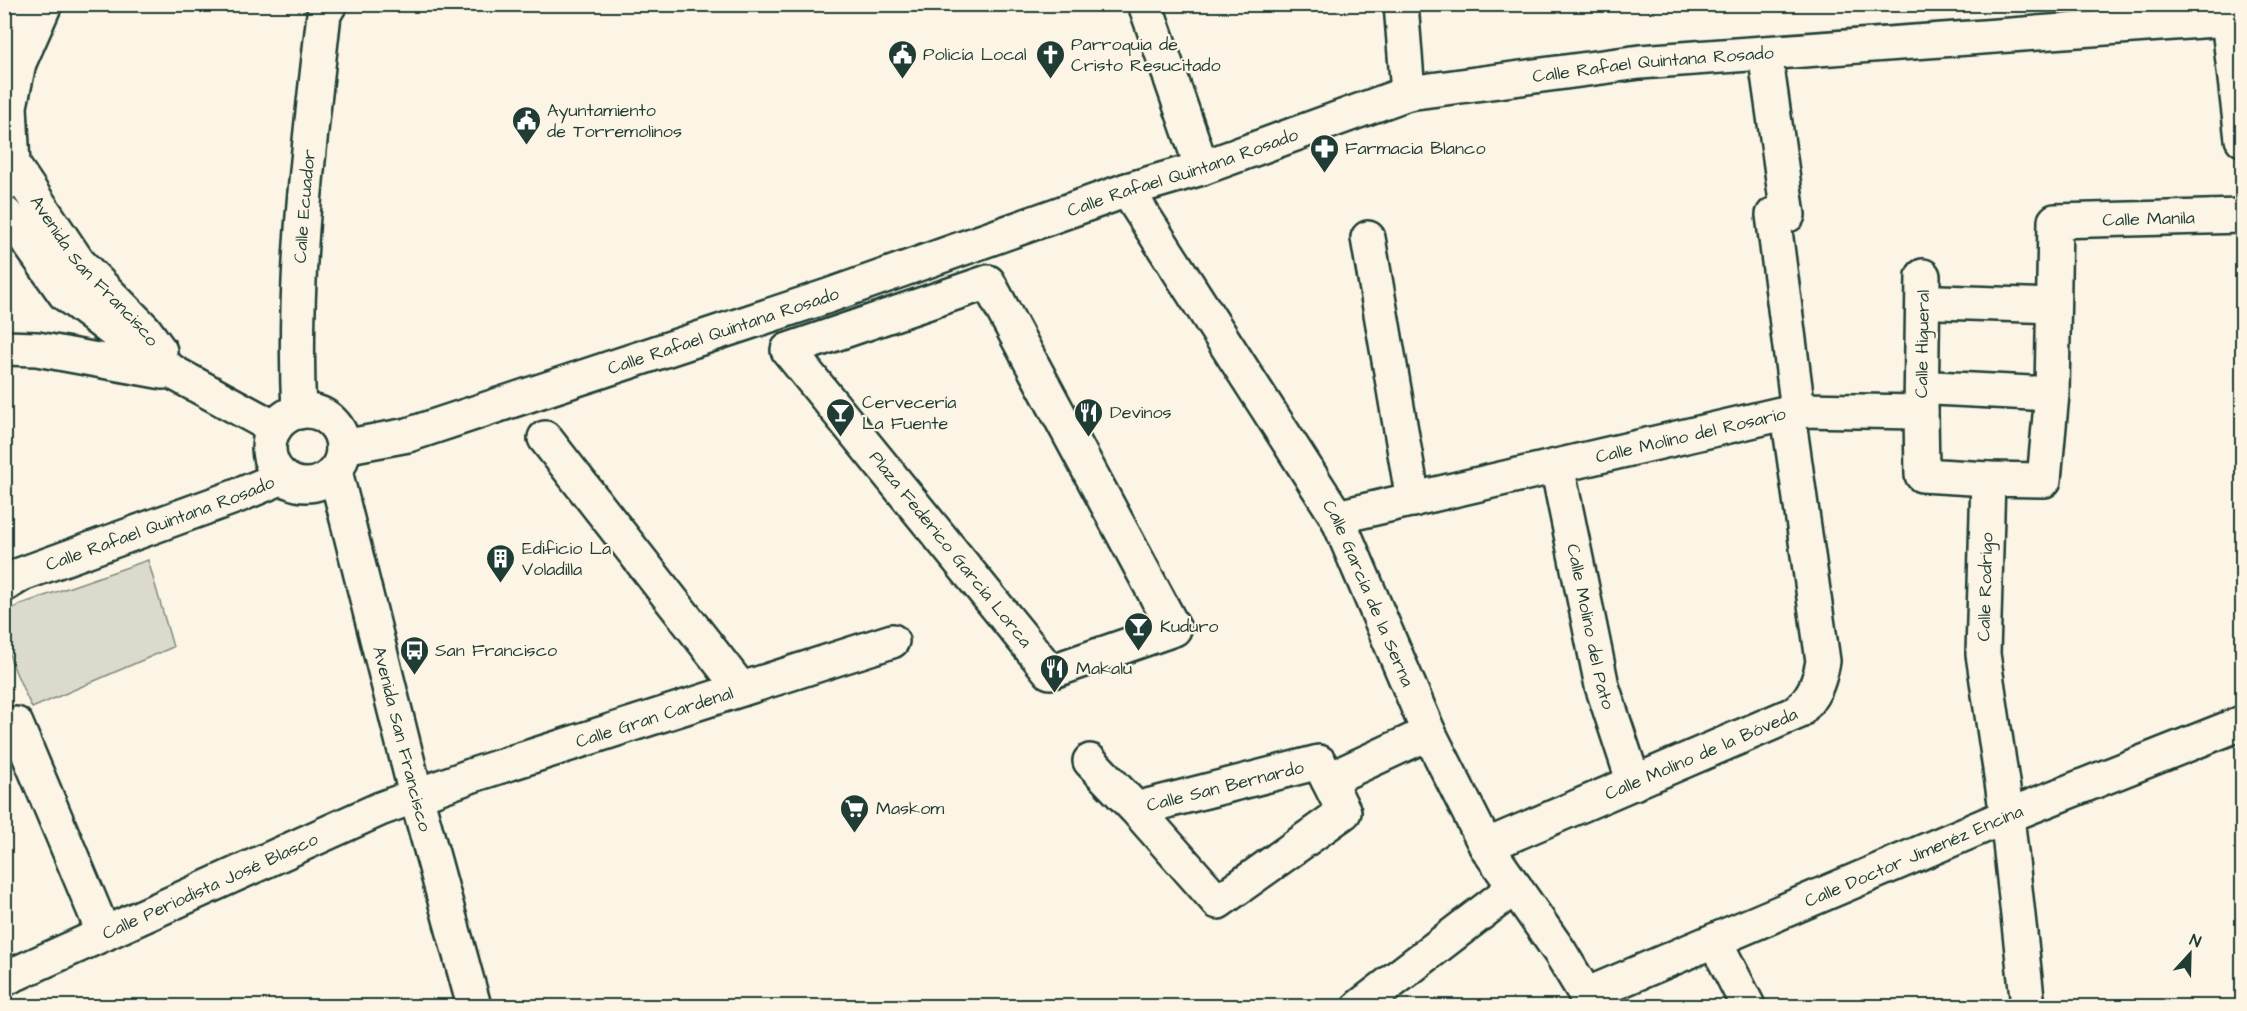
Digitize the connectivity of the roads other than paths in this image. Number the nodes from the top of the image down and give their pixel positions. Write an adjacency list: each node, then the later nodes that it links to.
1 (17, 4): 7 (street)
2 (45, 4): 12 (street, Avenida San Francisco)
3 (330, 4): 24 (street, Calle Ecuador)
4 (1145, 4): 11 (street)
5 (1401, 4): 9 (street)
6 (2236, 18): 8 (street, Calle Rafael Quintana Rosado); 10 (street)
7 (4, 31)
8 (1765, 53): 9 (street, Calle Rafael Quintana Rosado); 23 (street, Calle Molino de la Bóveda)
9 (1408, 93): 11 (street, Calle Rafael Quintana Rosado)
10 (2242, 139)
11 (1203, 168): 13 (street, Calle Rafael Quintana Rosado)
12 (9, 177): 20 (street, Avenida San Francisco)
13 (1127, 190): 26 (street, Calle Rafael Quintana Rosado); 31 (street, Calle García de la Serna)
14 (4, 213): 20 (street, Avenida San Francisco)
15 (2242, 216): 18 (street, Calle Manila)
16 (1368, 238): 30 (street)
17 (988, 282): 17 (street, Plaza Federico García Lorca)
18 (2053, 306): 21 (street); 22 (street, Calle Higueral)
19 (4, 348): 20 (street)
20 (176, 374): 24 (street, Avenida San Francisco)
21 (2052, 394): 22 (street, Calle Molino del Rosario); 29 (street)
22 (1928, 400): 23 (street, Calle Molino del Rosario); 29 (street)
23 (1793, 412): 27 (street, Calle Molino del Rosario); 40 (street, Calle Molino de la Bóveda)
24 (287, 420): 26 (street); 28 (street)
25 (545, 438): 34 (street)
26 (339, 459): 28 (street); 41 (street, Avenida San Francisco)
27 (1557, 466): 30 (street, Calle Molino del Rosario); 40 (street, Calle Molino del Pato)
28 (283, 477): 32 (street, Calle Rafael Quintana Rosado)
29 (1988, 479): 43 (street, Calle Rodrigo)
30 (1413, 500): 31 (street, Calle Molino del Rosario)
31 (1337, 517): 37 (street, Calle García de la Serna)
32 (4, 585)
33 (892, 641): 34 (street, Calle Gran Cardenal)
34 (741, 689): 41 (street, Calle Gran Cardenal)
35 (2242, 723): 43 (street, Calle Doctor Jimenéz Encina)
36 (10, 726): 46 (street)
37 (1429, 733): 39 (street, Calle San Bernardo); 44 (street, Calle García de la Serna)
38 (1090, 761): 42 (street)
39 (1328, 780): 42 (street, Calle San Bernardo); 42 (street, Calle San Bernardo)
40 (1634, 783): 44 (street, Calle Molino de la Bóveda)
41 (416, 795): 46 (street, Calle Periodista José Blasco); 50 (street, Avenida San Francisco)
42 (1136, 809)
43 (2007, 816): 47 (street, Calle Doctor Jimenéz Encina); 53 (street, Calle Rodrigo)
44 (1486, 846): 45 (street, Calle García de la Serna)
45 (1515, 888): 49 (street, Calle García de la Serna); 51 (street)
46 (104, 934): 48 (street, Calle Periodista José Blasco)
47 (1714, 940): 49 (street, Calle Doctor Jimenéz Encina); 52 (street)
48 (4, 979)
49 (1586, 1001)
50 (474, 1006)
51 (1360, 1006)
52 (1748, 1006)
53 (2028, 1006)

